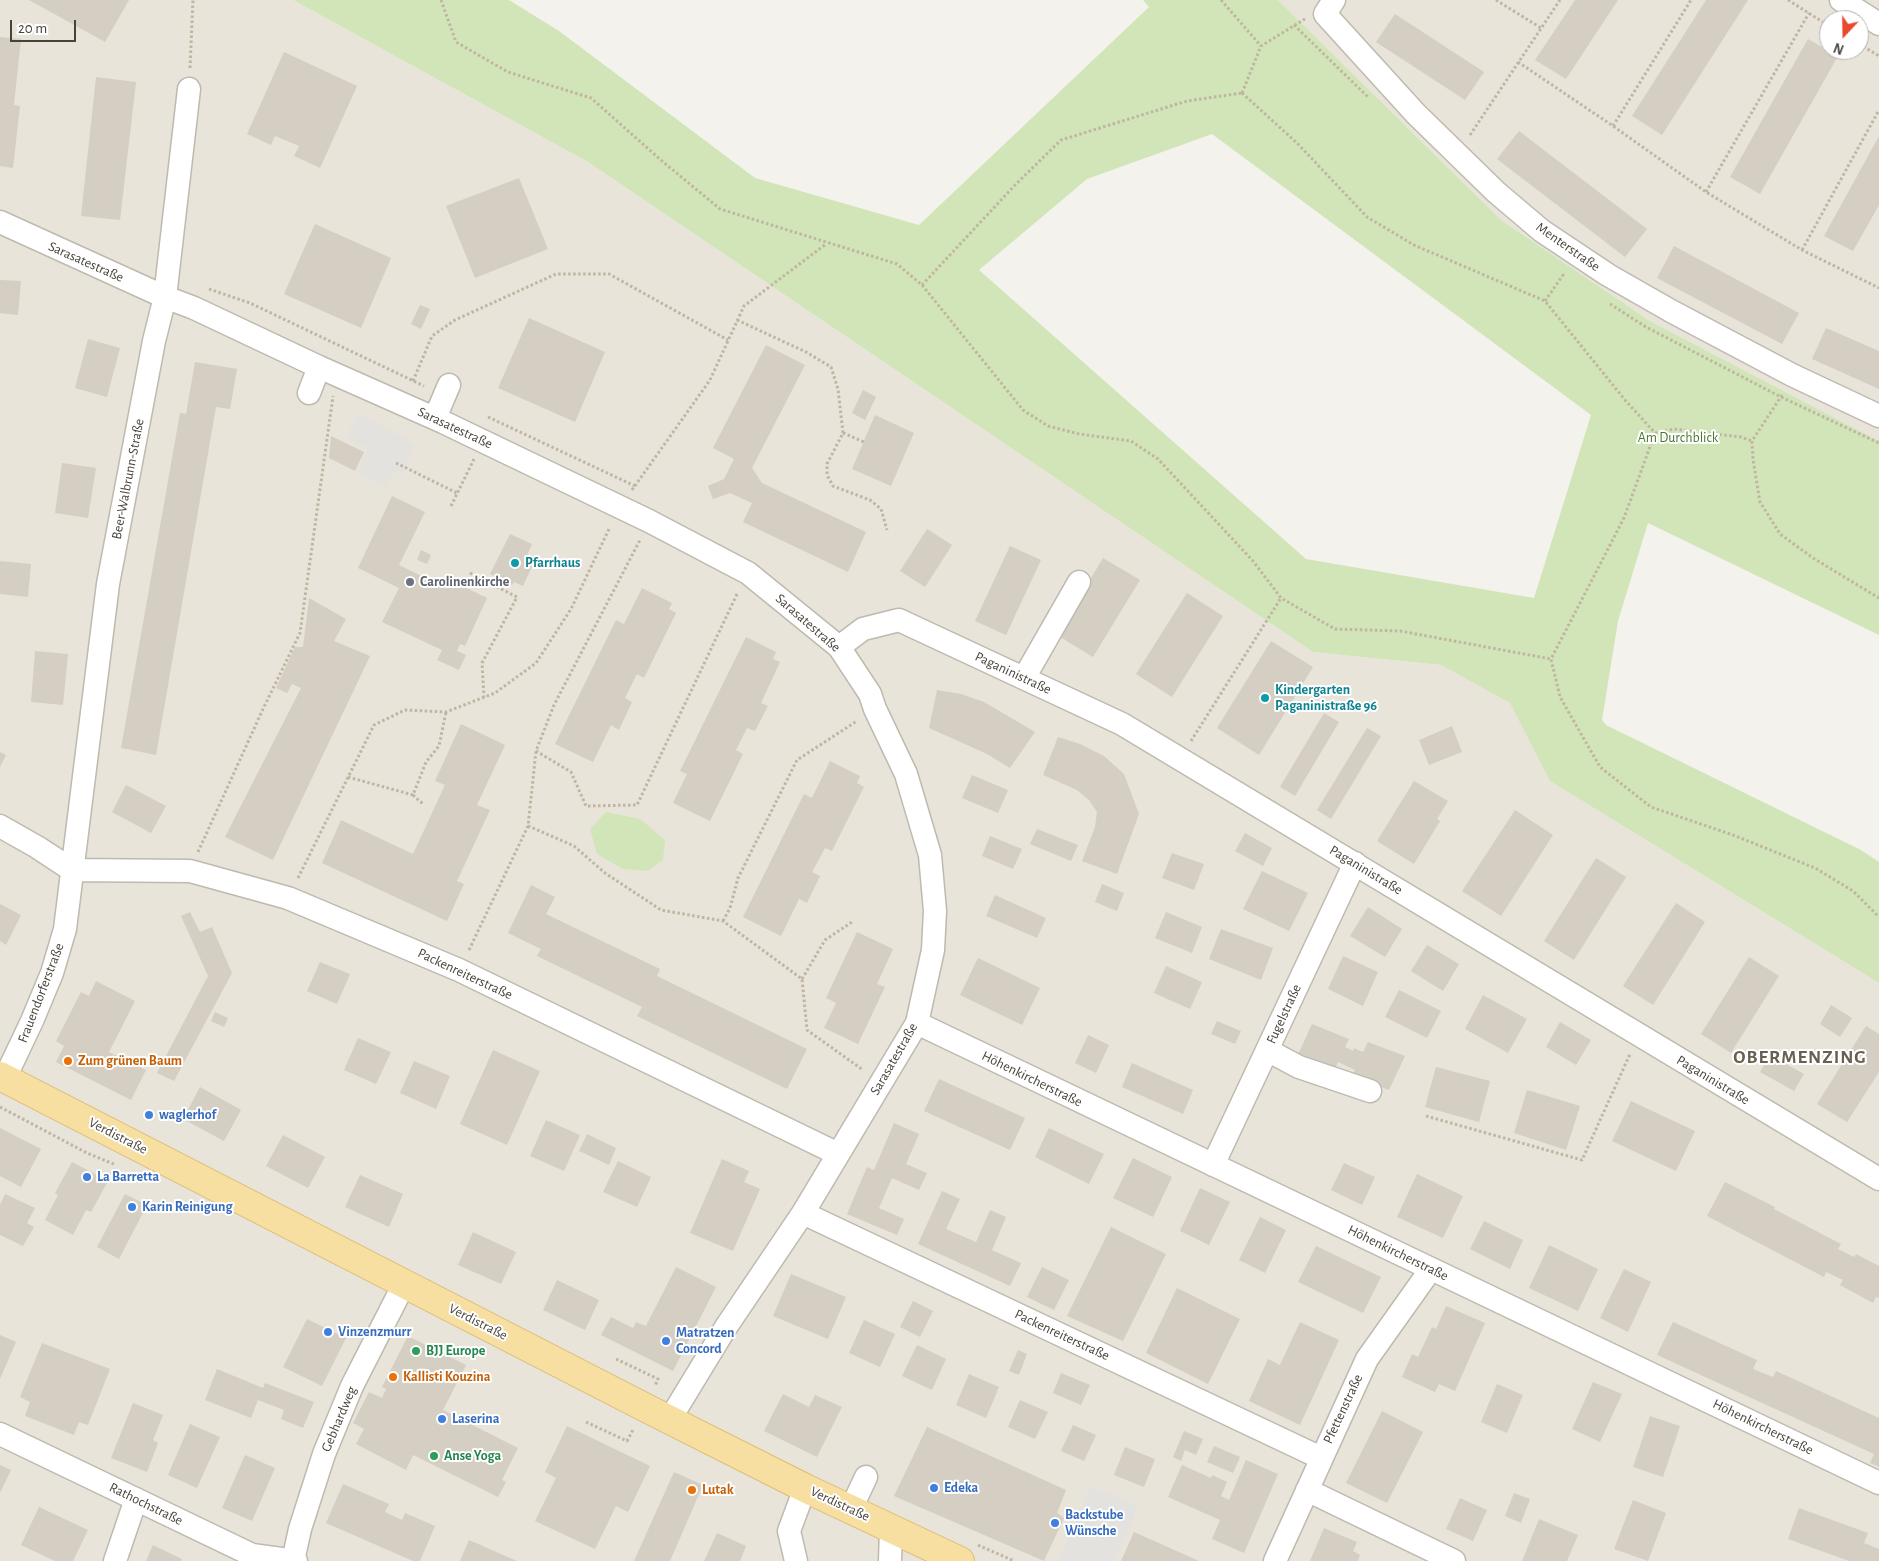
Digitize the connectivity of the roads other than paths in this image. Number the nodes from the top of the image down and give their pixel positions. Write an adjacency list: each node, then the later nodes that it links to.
1 (1841, 0): 3 (street)
2 (1330, 7): 10 (street, Menterstraße)
3 (1879, 24)
4 (189, 89): 6 (street, Beer-Walbrunn-Straße)
5 (0, 222): 6 (street, Sarasatestraße)
6 (165, 297): 7 (street, Sarasatestraße); 17 (street, Beer-Walbrunn-Straße)
7 (328, 371): 9 (street); 11 (street, Sarasatestraße)
8 (447, 391): 11 (street)
9 (309, 393)
10 (1879, 416)
11 (435, 418): 13 (street, Sarasatestraße)
12 (1079, 582): 14 (street)
13 (839, 647): 14 (street, Paganinistraße); 18 (street, Sarasatestraße)
14 (1024, 678): 16 (street, Paganinistraße)
15 (0, 826): 17 (street)
16 (1355, 863): 19 (street, Fugelstraße); 24 (street, Paganinistraße)
17 (72, 870): 20 (street, Frauendorferstraße); 22 (street, Packenreiterstraße)
18 (917, 1023): 22 (street, Sarasatestraße); 23 (street, Höhenkircherstraße)
19 (1267, 1050): 21 (street); 23 (street, Fugelstraße)
20 (3, 1077): 27 (main road, Verdistraße)
21 (1370, 1091)
22 (838, 1154): 25 (street, Sarasatestraße)
23 (1213, 1165): 26 (street, Höhenkircherstraße)
24 (1879, 1179)
25 (803, 1213): 28 (street, Sarasatestraße); 30 (street, Packenreiterstraße)
26 (1431, 1269): 30 (street, Pfettenstraße); 32 (street, Höhenkircherstraße)
27 (404, 1284): 28 (main road, Verdistraße); 39 (street, Gebhardweg)
28 (670, 1419): 33 (main road, Verdistraße)
29 (0, 1434): 35 (street, Rathochstraße)
30 (1321, 1458): 34 (street, Pfettenstraße)
31 (866, 1477): 36 (street)
32 (1879, 1483)
33 (806, 1488): 36 (main road, Verdistraße); 40 (street)
34 (1307, 1490): 43 (street, Pfettenstraße); 44 (street)
35 (136, 1499): 38 (street); 39 (street, Rathochstraße)
36 (851, 1509): 37 (main road, Verdistraße)
37 (891, 1528): 41 (street); 42 (main road, Verdistraße)
38 (115, 1561)
39 (294, 1561)
40 (796, 1561)
41 (890, 1561)
42 (960, 1561)
43 (1275, 1561)
44 (1454, 1561)

